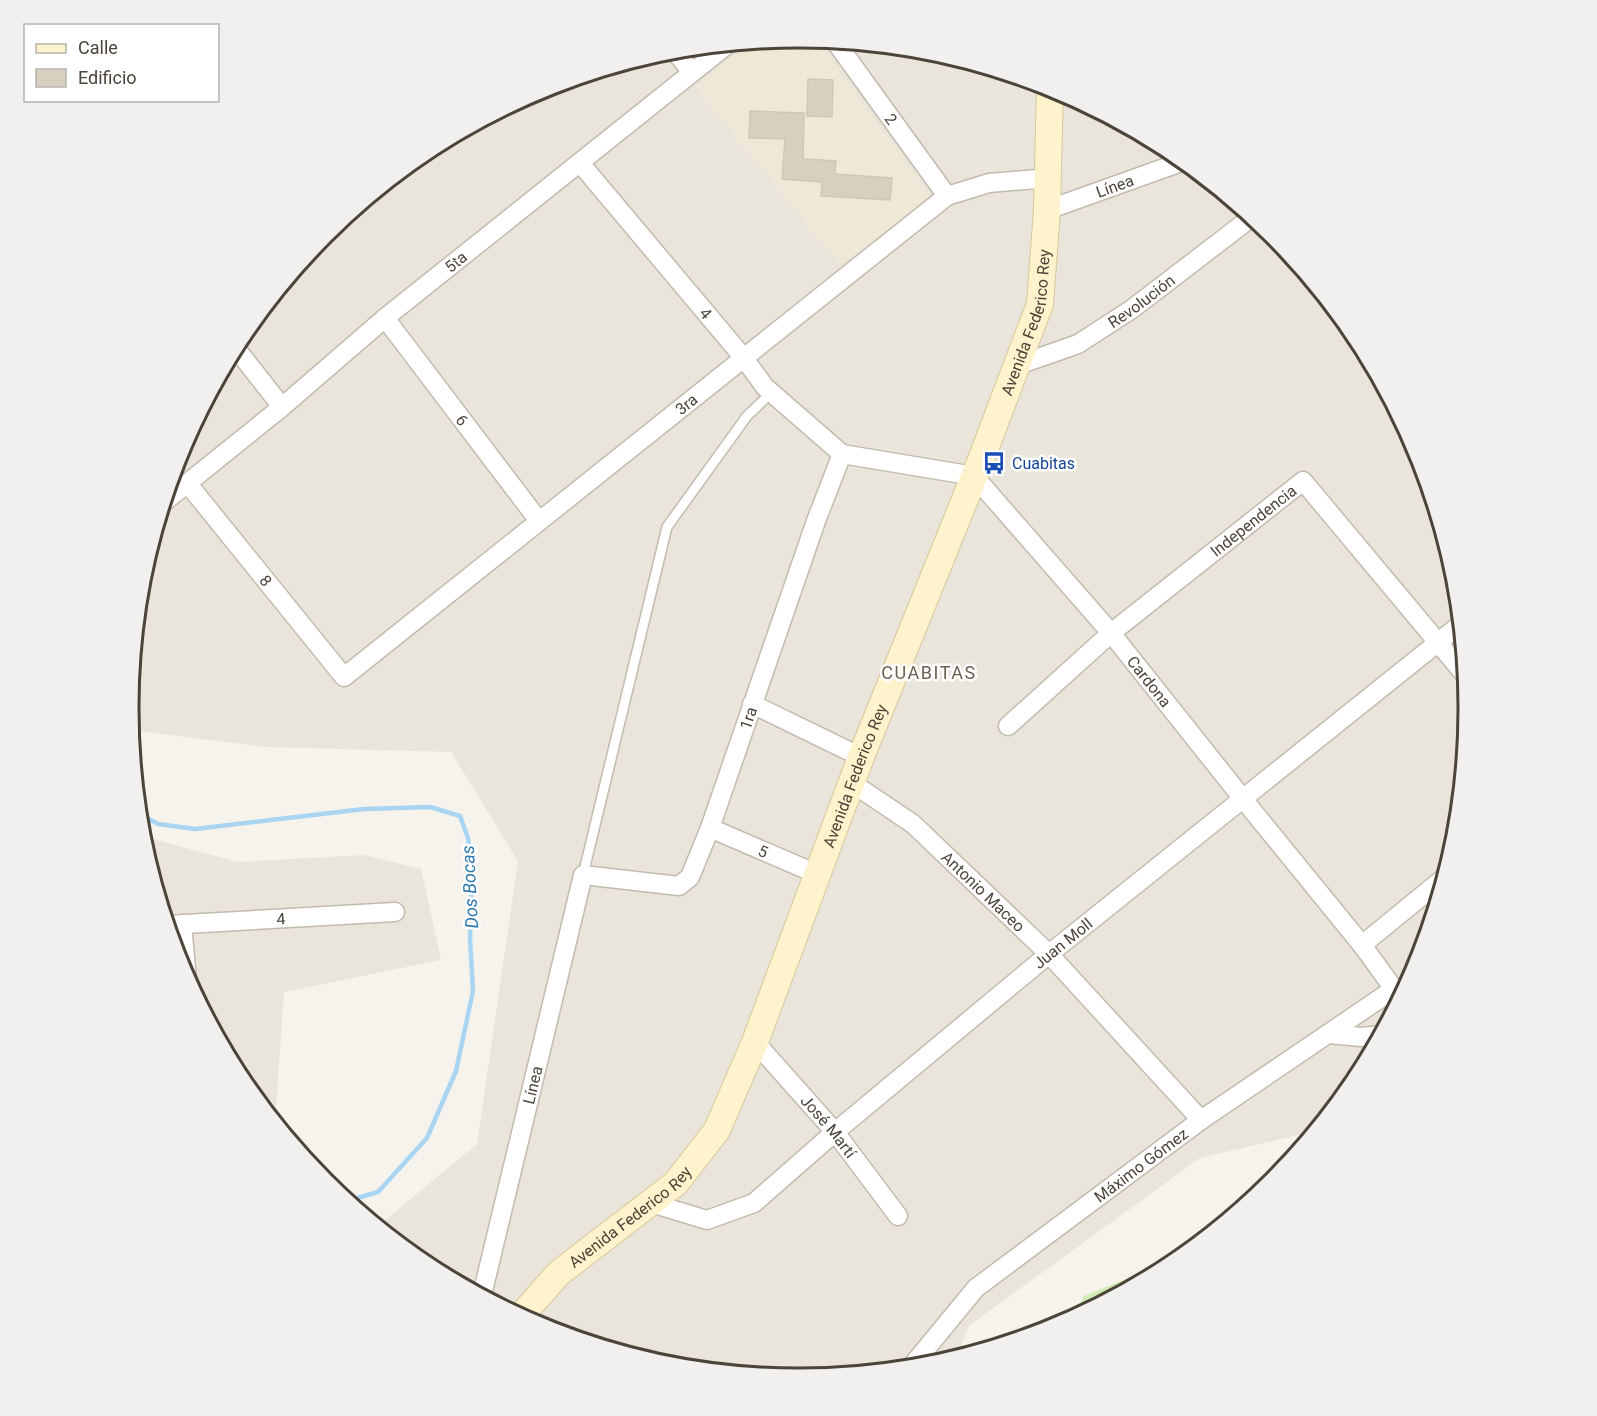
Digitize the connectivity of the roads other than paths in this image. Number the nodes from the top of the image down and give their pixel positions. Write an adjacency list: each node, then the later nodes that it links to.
1 (841, 49): 9 (street, 2)
2 (716, 54): 4 (street, 5ta)
3 (681, 59): 4 (street)
4 (692, 72): 6 (street, 5ta)
5 (1050, 98): 8 (main road, Avenida Federico Rey)
6 (580, 163): 12 (street, 5ta); 14 (street, 4)
7 (1173, 165): 10 (street, Línea)
8 (1048, 177): 9 (street, 3ra); 10 (main road, Avenida Federico Rey)
9 (947, 196): 14 (street, 3ra)
10 (1047, 210): 15 (main road, Avenida Federico Rey)
11 (1245, 222): 15 (street, Revolución)
12 (385, 318): 17 (street, 5ta); 22 (street, 6)
13 (242, 355): 17 (street)
14 (743, 357): 16 (street, 4); 22 (street, 3ra)
15 (1018, 366): 19 (main road, Avenida Federico Rey)
16 (772, 392): 18 (street, 4); 35 (lane)
17 (282, 407): 20 (street, 5ta)
18 (842, 454): 19 (street); 28 (street, 1ra)
19 (974, 476): 24 (street, Cardona); 30 (main road, Avenida Federico Rey)
20 (188, 484): 21 (street, 5ta); 27 (street, 8)
21 (175, 494)
22 (539, 521): 27 (street, 3ra)
23 (1454, 630): 25 (street, Juan Moll)
24 (1111, 633): 25 (street, Independencia); 29 (street, Independencia); 32 (street, Cardona)
25 (1438, 644): 26 (street, Independencia); 32 (street, Juan Moll)
26 (1457, 665)
27 (344, 677)
28 (752, 705): 30 (street); 33 (street, 1ra)
29 (1008, 726)
30 (861, 757): 31 (main road, Avenida Federico Rey)
31 (852, 783): 34 (main road, Avenida Federico Rey); 40 (street, Antonio Maceo)
32 (1243, 798): 39 (street, Cardona); 40 (street, Juan Moll)
33 (710, 828): 34 (street, 5); 35 (street, 1ra)
34 (817, 874): 45 (main road, Avenida Federico Rey)
35 (583, 876): 50 (street, Línea)
36 (1434, 885): 39 (street)
37 (394, 912): 38 (street, 4)
38 (176, 925)
39 (1362, 945): 41 (street, Cardona)
40 (1049, 954): 46 (street, Antonio Maceo); 47 (street, Juan Moll)
41 (1395, 988)
42 (1392, 996): 43 (street, Máximo Gómez)
43 (1328, 1034): 44 (street); 46 (street, Máximo Gómez)
44 (1371, 1036)
45 (755, 1042): 47 (street, José Martí); 48 (main road, Avenida Federico Rey)
46 (1201, 1120): 52 (street, Máximo Gómez)
47 (835, 1132): 48 (street, Juan Moll); 49 (street, José Martí)
48 (651, 1203): 51 (main road, Avenida Federico Rey)
49 (898, 1216)
50 (484, 1288)
51 (527, 1309)
52 (920, 1356)

